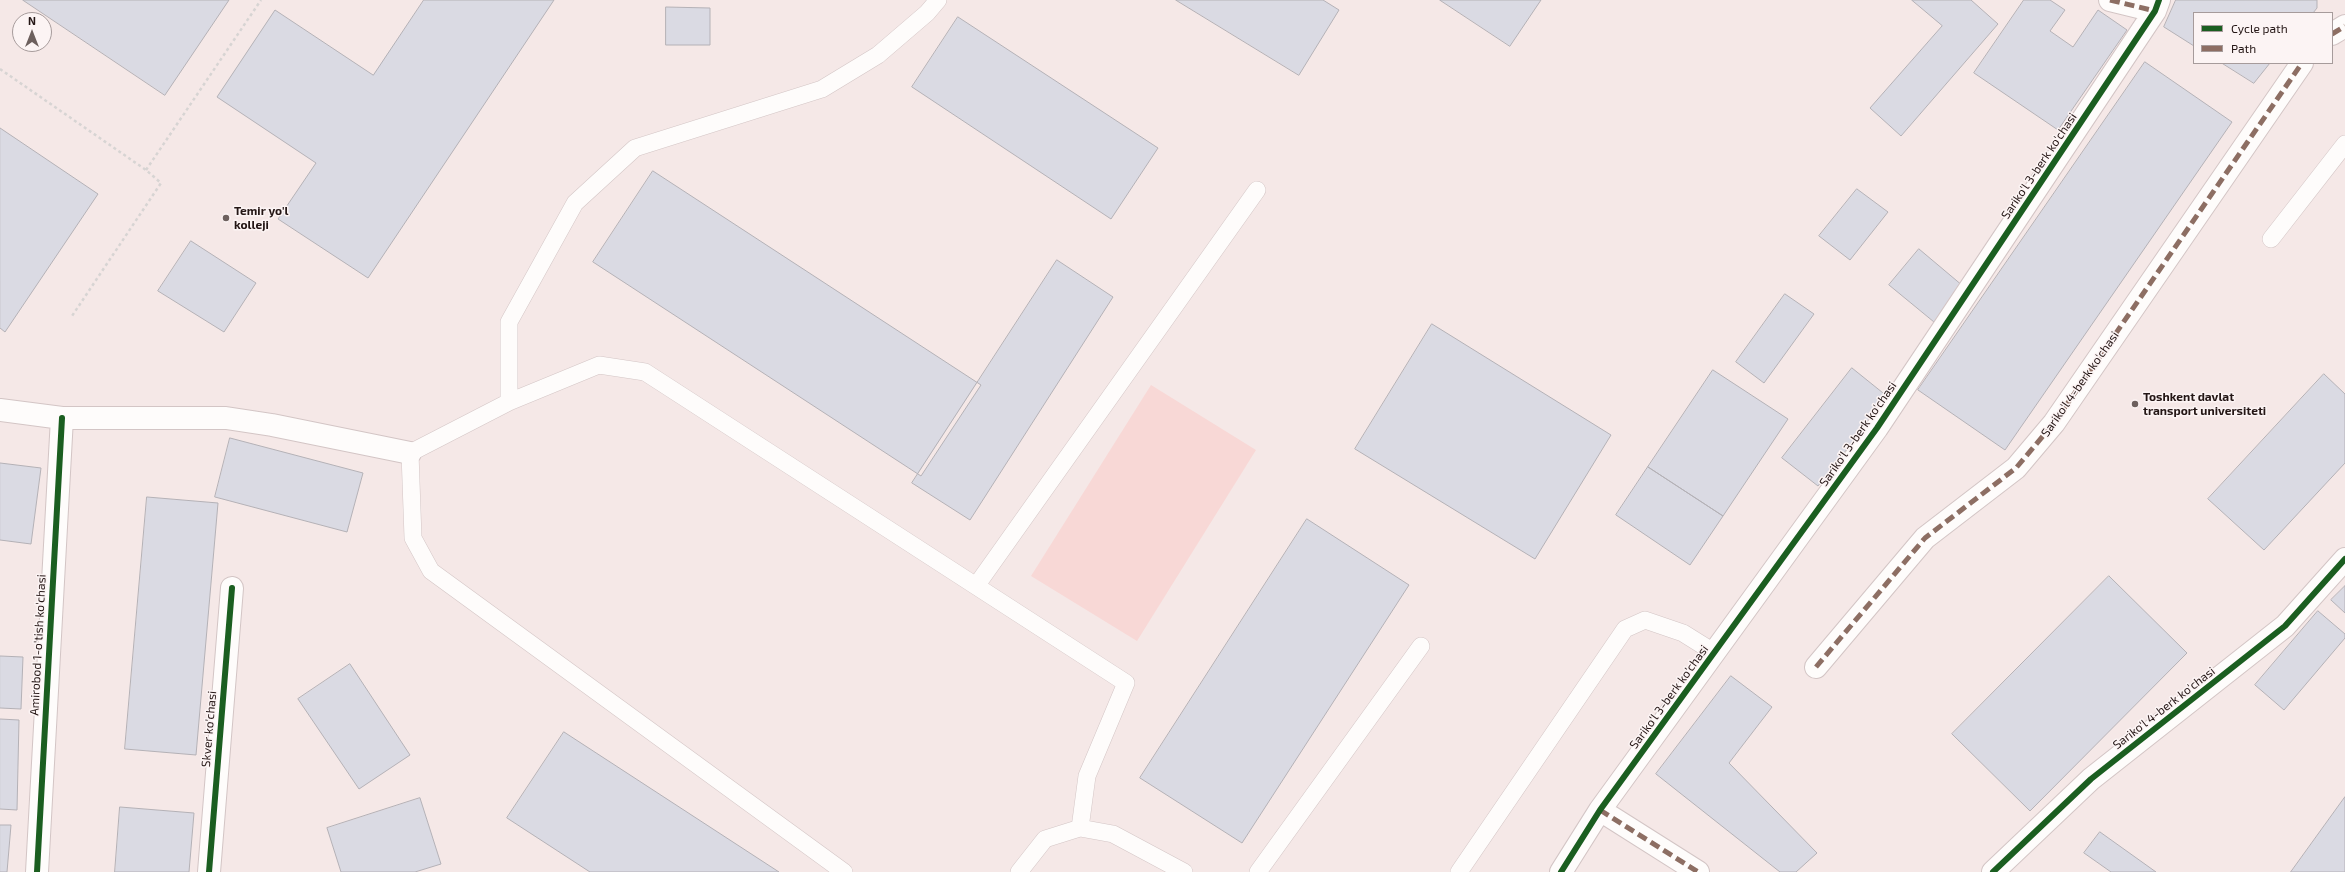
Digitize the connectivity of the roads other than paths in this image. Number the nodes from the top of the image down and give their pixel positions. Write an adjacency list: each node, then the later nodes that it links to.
1 (938, 0): 10 (lane)
2 (2110, 0): 3 (street)
3 (2157, 5): 18 (street, Sariko'l 3-berk ko'chasi)
4 (2345, 26): 5 (street)
5 (2333, 33)
6 (2301, 64): 19 (street, Sariko'l 4-berk ko'chasi)
7 (2345, 144): 9 (lane)
8 (1257, 190): 15 (lane)
9 (2271, 239)
10 (509, 402): 13 (lane); 15 (lane)
11 (0, 410): 12 (street)
12 (62, 418): 13 (street); 22 (street, Amirobod 1-o'tish ko'chasi)
13 (410, 453): 24 (lane)
14 (2345, 559): 31 (street, Sariko'l 4-berk ko'chasi)
15 (976, 586): 21 (lane)
16 (232, 588): 23 (street, Skver ko'chasi)
17 (1421, 646): 27 (lane)
18 (1715, 653): 20 (street, Sariko'l 3-berk ko'chasi); 28 (lane)
19 (1816, 667)
20 (1600, 810): 29 (street, Sariko'l 3-berk ko'chasi); 30 (street)
21 (1080, 828): 25 (lane); 26 (lane)
22 (37, 872)
23 (208, 872)
24 (844, 872)
25 (1019, 872)
26 (1184, 872)
27 (1258, 872)
28 (1459, 872)
29 (1562, 872)
30 (1698, 872)
31 (1993, 872)

